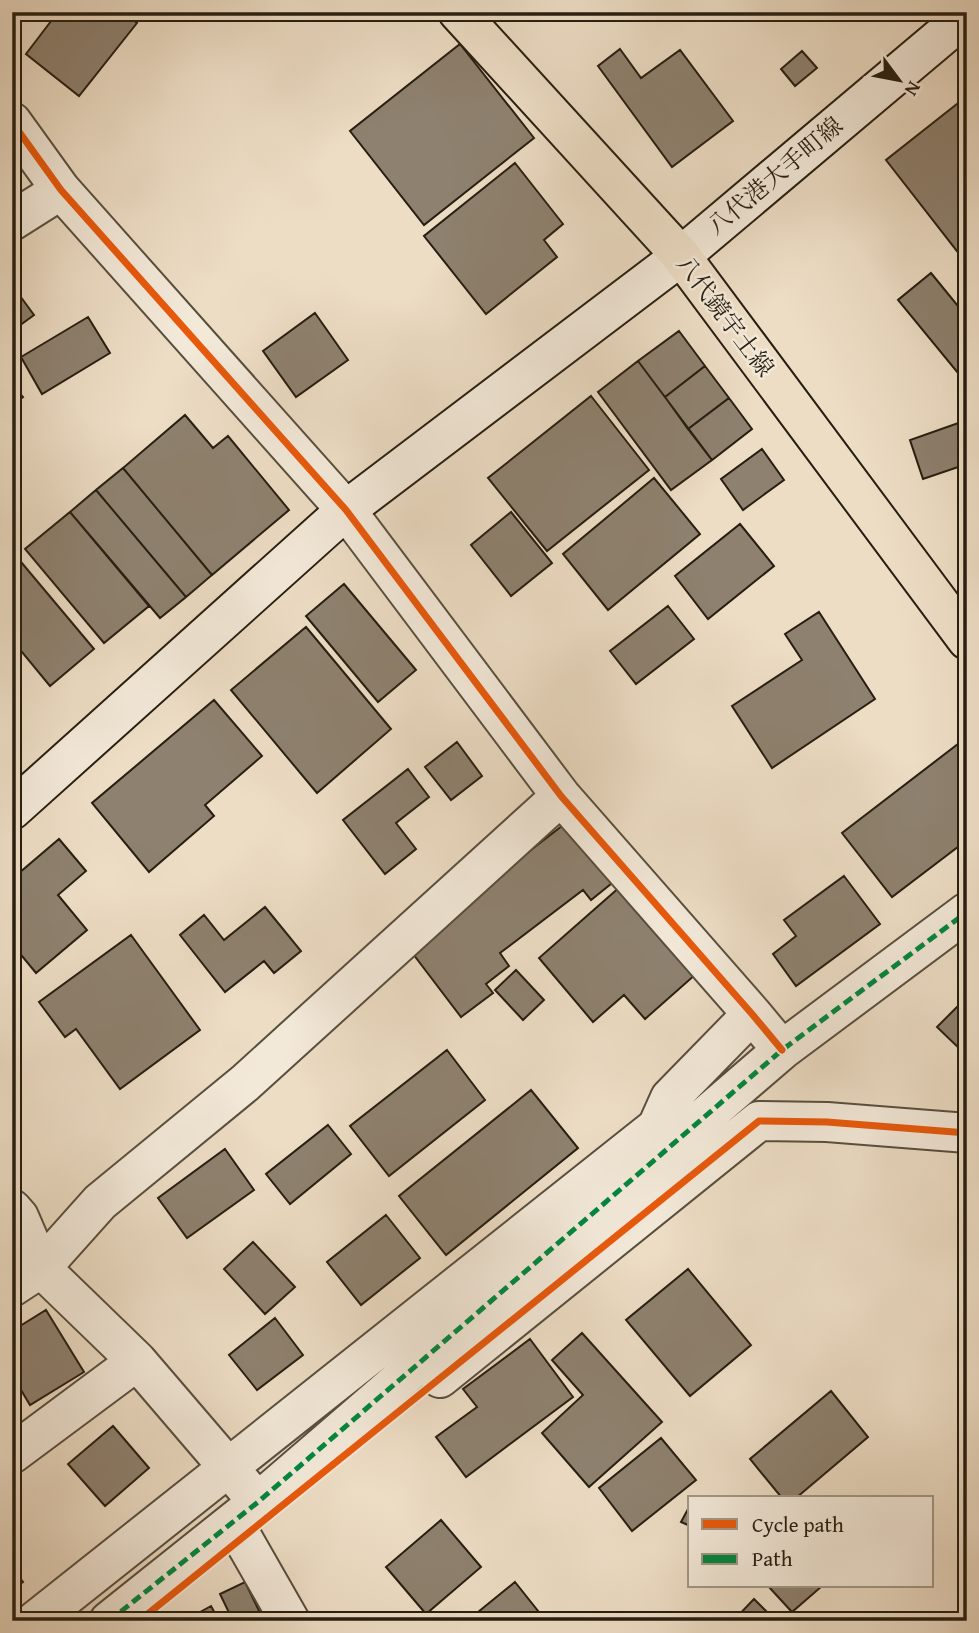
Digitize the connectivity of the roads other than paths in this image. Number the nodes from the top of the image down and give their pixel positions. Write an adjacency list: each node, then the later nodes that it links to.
1 (458, 12): 6 (main road, 八代鏡宇土線)
2 (963, 24): 6 (street, 八代港大手町線)
3 (12, 122): 4 (street)
4 (61, 190): 5 (street); 7 (street)
5 (12, 221)
6 (681, 256): 7 (street, 八代港大手町線); 8 (main road, 八代鏡宇土線)
7 (346, 510): 9 (street); 10 (street, 八代港大手町線)
8 (967, 640)
9 (561, 796): 12 (street); 16 (street)
10 (12, 810)
11 (967, 912): 13 (street)
12 (752, 1014): 13 (street); 19 (street)
13 (782, 1050): 20 (street)
14 (967, 1133): 20 (street)
15 (12, 1209): 16 (street)
16 (26, 1277): 17 (street)
17 (137, 1362): 18 (street); 19 (street)
18 (12, 1454)
19 (228, 1467): 20 (street); 21 (street)
20 (256, 1519): 22 (street); 23 (street); 24 (street)
21 (35, 1621)
22 (109, 1621)
23 (139, 1621)
24 (290, 1621)

